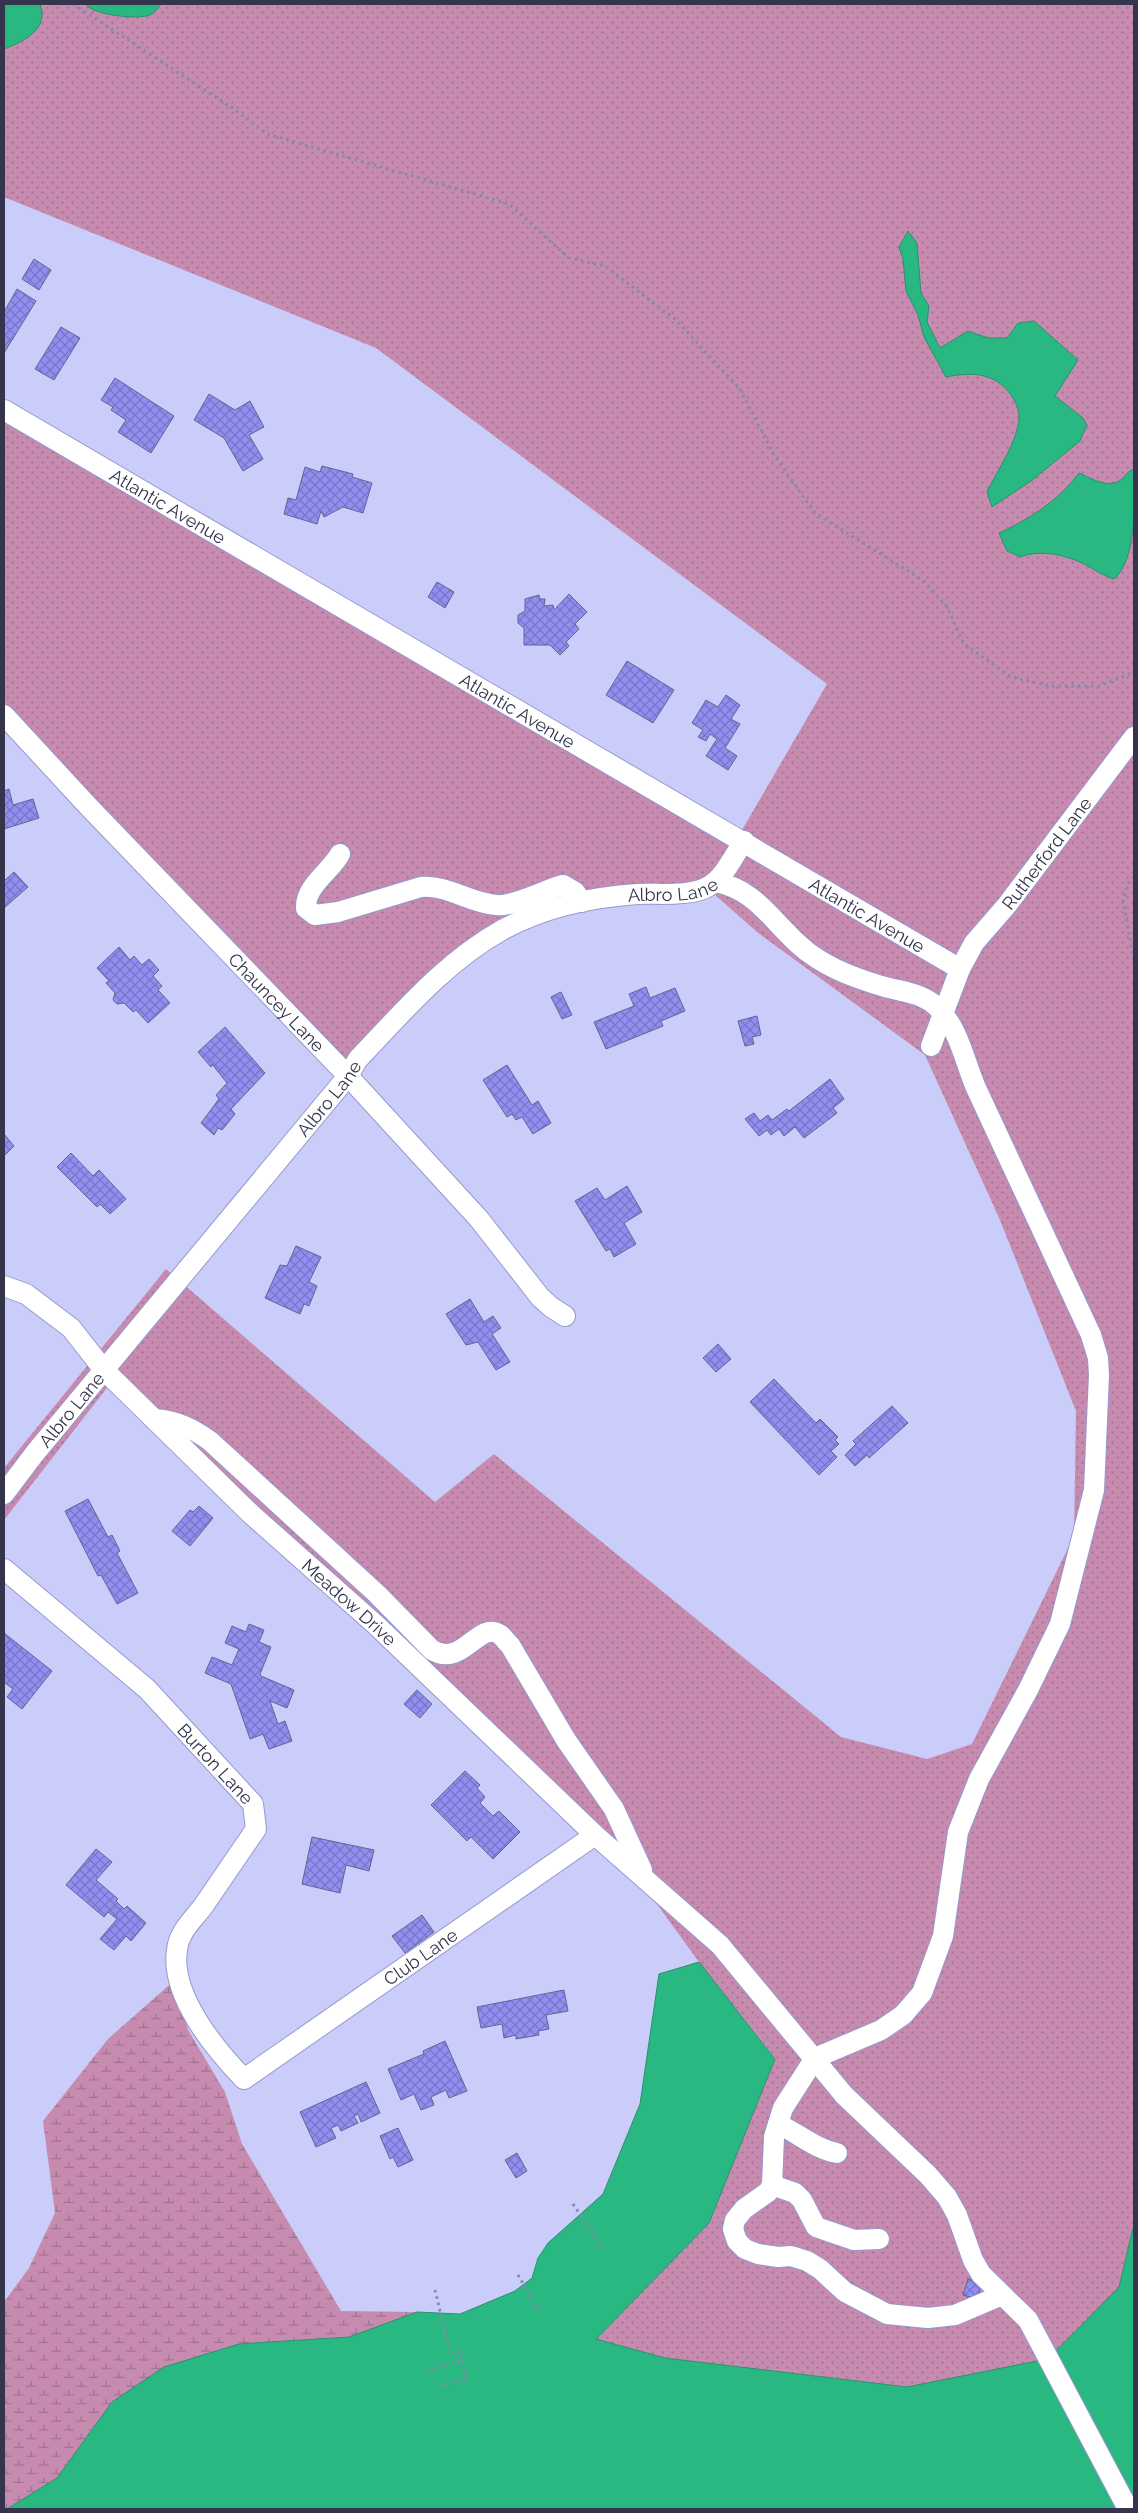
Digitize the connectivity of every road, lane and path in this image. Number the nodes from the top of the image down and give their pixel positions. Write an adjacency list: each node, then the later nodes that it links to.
1 (73, 4): 3 (path)
2 (4, 410): 6 (street, Atlantic Avenue)
3 (1134, 672)
4 (4, 715): 15 (street, Chauncey Lane)
5 (1134, 737): 12 (street, Rutherford Lane)
6 (744, 841): 9 (street, Albro Lane); 12 (street, Atlantic Avenue)
7 (340, 854): 10 (street)
8 (1134, 877): 11 (path)
9 (715, 882): 10 (street, Albro Lane); 13 (street)
10 (582, 902): 15 (street, Albro Lane)
11 (1134, 964)
12 (960, 969): 13 (street)
13 (943, 1014): 14 (street); 24 (street)
14 (931, 1046)
15 (348, 1076): 17 (street, Chauncey Lane); 18 (street, Albro Lane)
16 (4, 1286): 18 (street, Meadow Drive)
17 (565, 1316)
18 (104, 1370): 19 (street, Meadow Drive); 20 (street, Albro Lane)
19 (155, 1419): 22 (street, Meadow Drive); 23 (street)
20 (4, 1494)
21 (4, 1569): 25 (street, Burton Lane)
22 (595, 1835): 23 (street, Meadow Drive); 25 (street, Club Lane)
23 (648, 1881): 24 (street, Meadow Drive)
24 (815, 2058): 26 (street); 34 (street, Meadow Drive)
25 (244, 2079)
26 (778, 2124): 27 (street); 28 (street)
27 (837, 2153)
28 (772, 2185): 30 (street); 34 (street)
29 (573, 2204): 31 (path)
30 (879, 2239)
31 (605, 2253)
32 (518, 2275): 35 (path)
33 (435, 2290): 36 (path)
34 (1002, 2295): 39 (street, Meadow Drive)
35 (541, 2314)
36 (462, 2360): 37 (path); 38 (path)
37 (426, 2371)
38 (437, 2387)
39 (1128, 2509)

